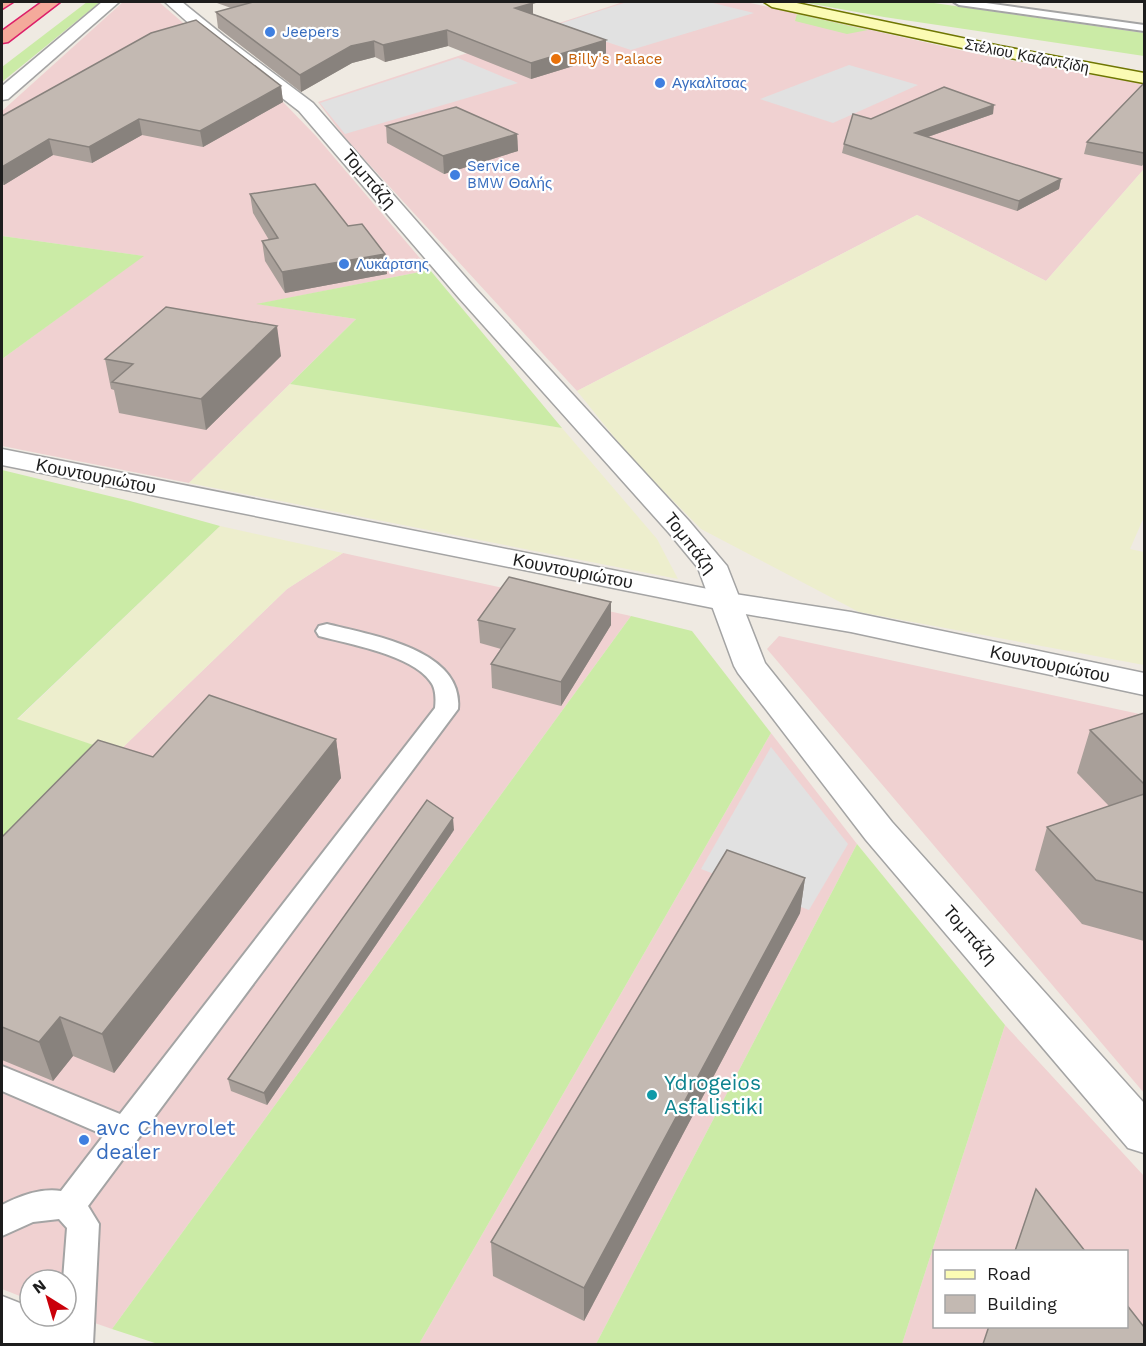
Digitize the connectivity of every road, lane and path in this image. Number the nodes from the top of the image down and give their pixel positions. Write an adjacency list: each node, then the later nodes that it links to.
1 (52, 2): 8 (highway)
2 (111, 2): 11 (street)
3 (173, 2): 13 (street, Τομπάζη)
4 (772, 2): 7 (main road, Στέλιου Καζαντζίδη)
5 (959, 2): 6 (lane)
6 (1144, 28)
7 (910, 31): 9 (main road, Στέλιου Καζαντζίδη); 10 (main road, Στέλιου Καζαντζίδη)
8 (2, 38)
9 (1144, 63)
10 (1144, 78)
11 (2, 95)
12 (2, 457): 13 (street, Κουντουριώτου)
13 (728, 602): 15 (street, Κουντουριώτου); 18 (street, Τομπάζη)
14 (327, 631): 17 (lane)
15 (1144, 684)
16 (2, 1078): 17 (lane)
17 (127, 1131): 19 (lane)
18 (1144, 1134)
19 (68, 1207): 20 (lane); 23 (lane)
20 (2, 1221)
21 (2, 1320): 22 (street)
22 (61, 1344)
23 (76, 1344)

